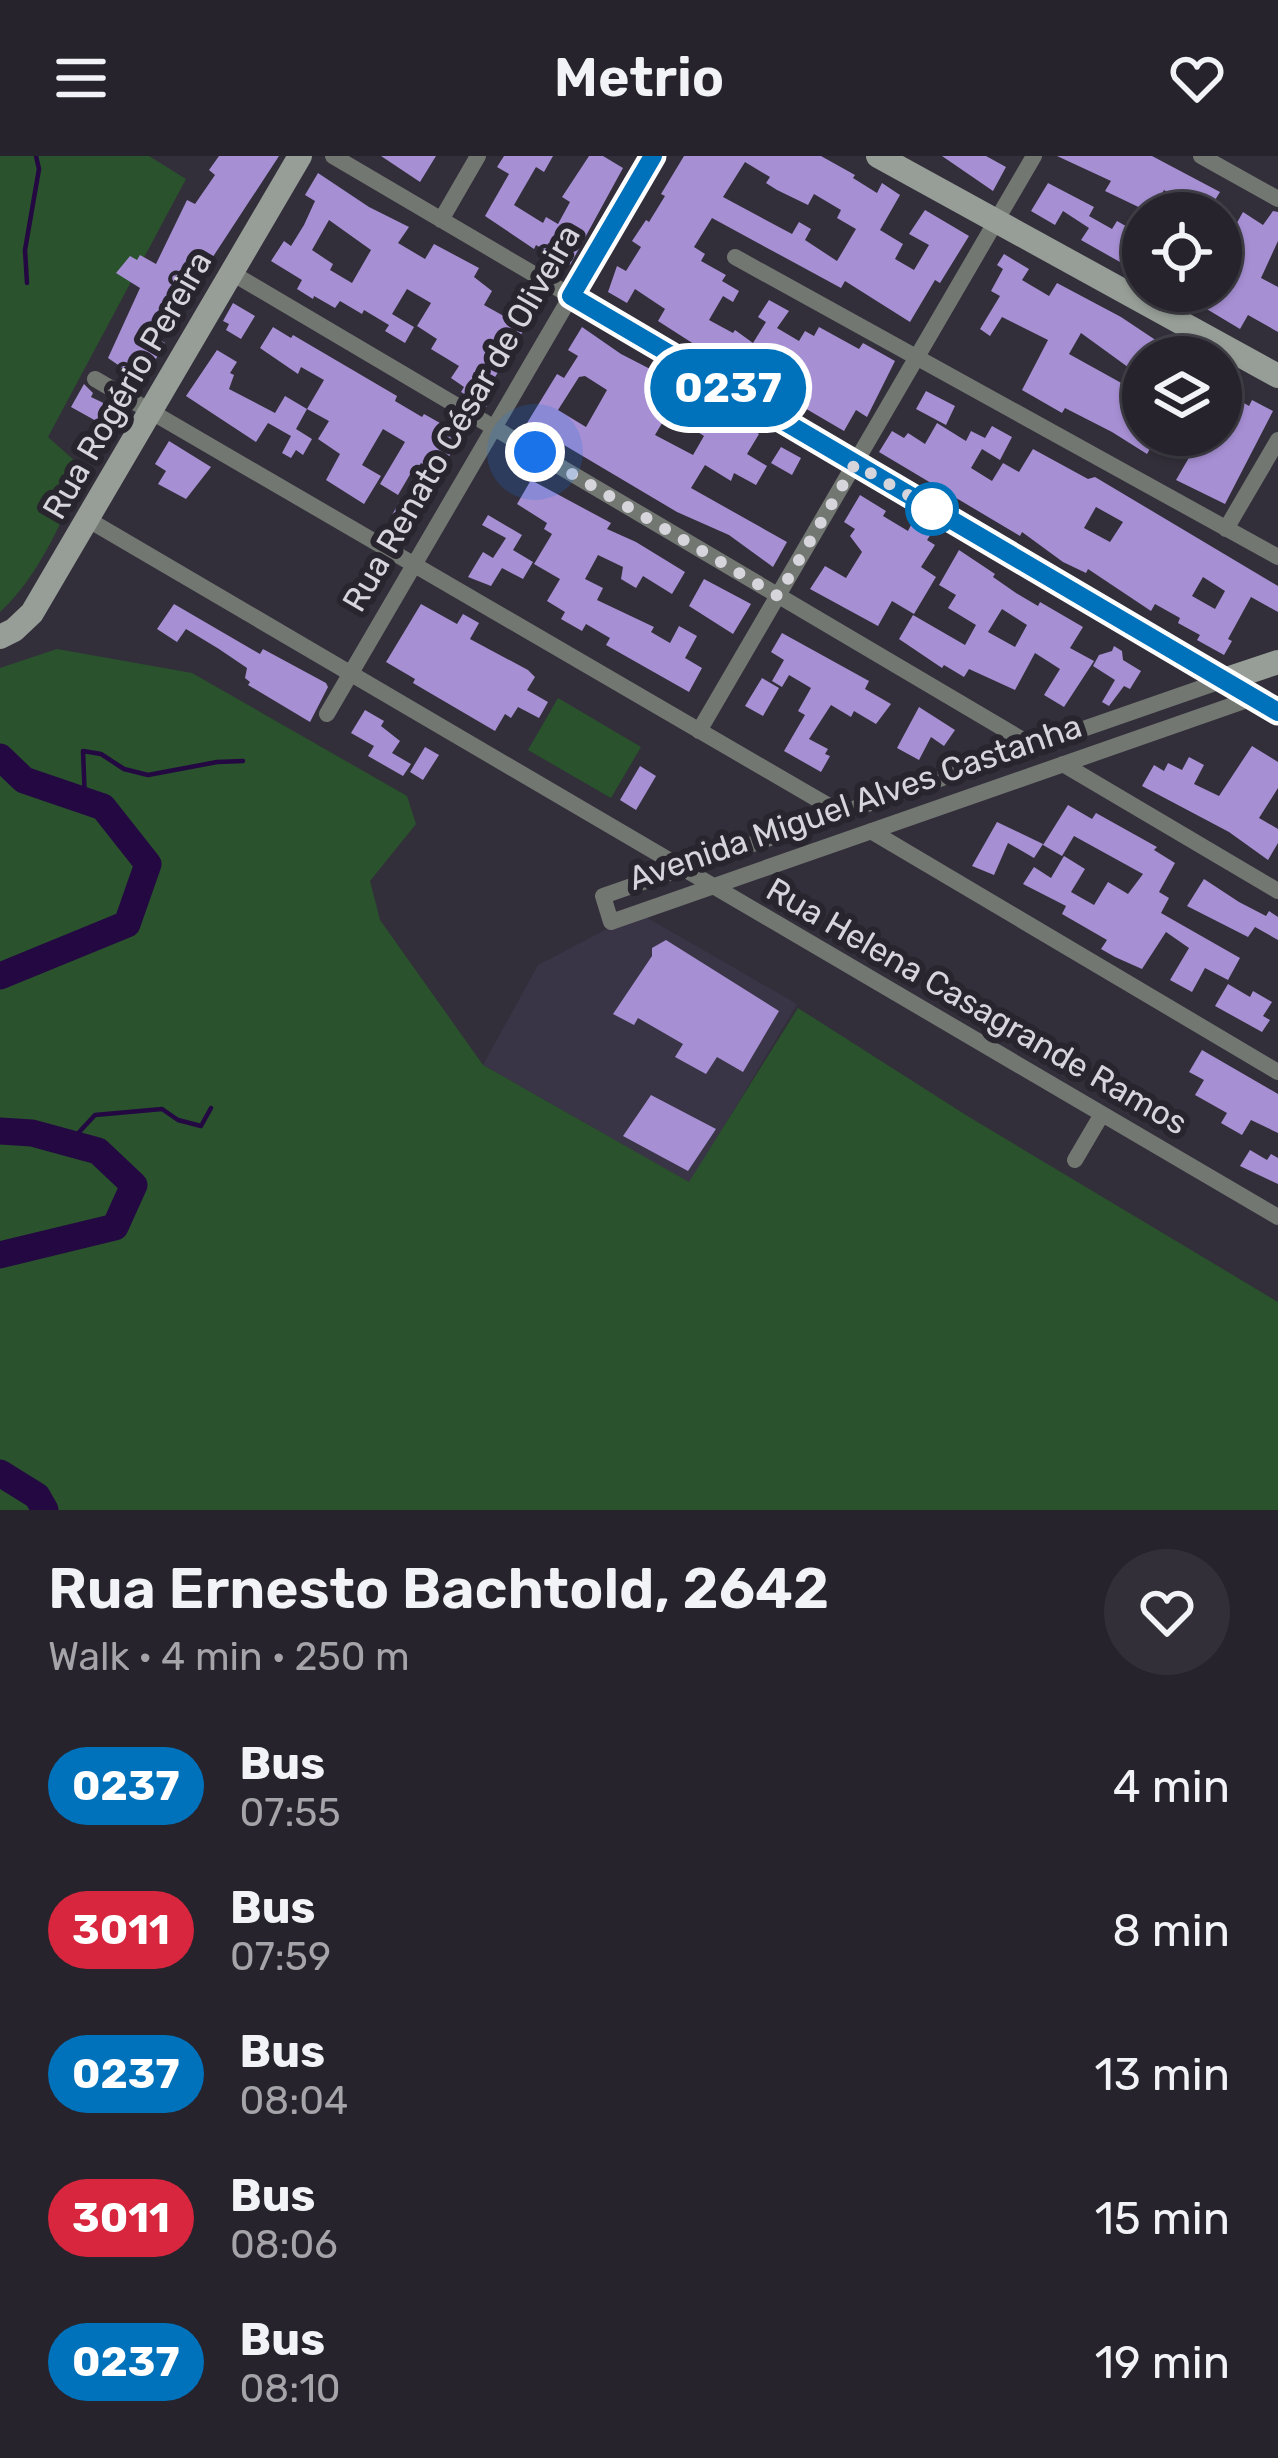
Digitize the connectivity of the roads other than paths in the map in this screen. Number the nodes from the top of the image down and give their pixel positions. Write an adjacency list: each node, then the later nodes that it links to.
1 (300, 156): 12 (street, Rua Rogério Pereira)
2 (333, 156): 9 (street)
3 (478, 156): 9 (street)
4 (653, 156): 13 (street, Rua Renato César de Oliveira)
5 (878, 156): 10 (street)
6 (1034, 156): 10 (street)
7 (1201, 156): 8 (street)
8 (1278, 199)
9 (441, 220): 13 (street)
10 (995, 222): 14 (street); 15 (street)
11 (735, 256): 14 (street)
12 (232, 273): 17 (street, Rua Rogério Pereira); 18 (street)
13 (571, 296): 18 (street, Rua Renato César de Oliveira); 20 (street)
14 (917, 357): 20 (street); 22 (street)
15 (1278, 376)
16 (95, 379): 17 (street)
17 (150, 411): 21 (street, Rua Rogério Pereira); 24 (street)
18 (494, 428): 24 (street, Rua Renato César de Oliveira); 25 (street)
19 (1278, 440): 22 (street)
20 (855, 464): 25 (street); 29 (street)
21 (87, 519): 26 (street, Rua Rogério Pereira); 28 (street, Rua Helena Casagrande Ramos)
22 (1226, 529): 23 (street)
23 (1278, 557)
24 (414, 565): 28 (street, Rua Renato César de Oliveira); 33 (street)
25 (778, 596): 33 (street); 34 (street)
26 (0, 637)
27 (1278, 662): 29 (street, Avenida Miguel Alves Castanha)
28 (350, 674): 32 (street, Rua Renato César de Oliveira); 38 (street, Rua Helena Casagrande Ramos)
29 (1224, 680): 30 (street); 34 (street, Avenida Miguel Alves Castanha)
30 (1266, 693): 31 (street); 35 (street, Avenida Miguel Alves Castanha)
31 (1278, 712)
32 (327, 714)
33 (699, 731): 36 (street)
34 (1033, 746): 36 (street, Avenida Miguel Alves Castanha)
35 (1063, 764): 37 (street, Avenida Miguel Alves Castanha); 40 (street)
36 (841, 813): 38 (street, Avenida Miguel Alves Castanha)
37 (872, 831): 39 (street, Avenida Miguel Alves Castanha); 41 (street)
38 (683, 868): 39 (street, Rua Helena Casagrande Ramos); 39 (street, Avenida Miguel Alves Castanha)
39 (715, 887): 42 (street, Rua Helena Casagrande Ramos)
40 (1278, 891)
41 (1278, 1072)
42 (1102, 1114): 43 (street); 44 (street, Rua Helena Casagrande Ramos)
43 (1075, 1160)
44 (1278, 1217)

